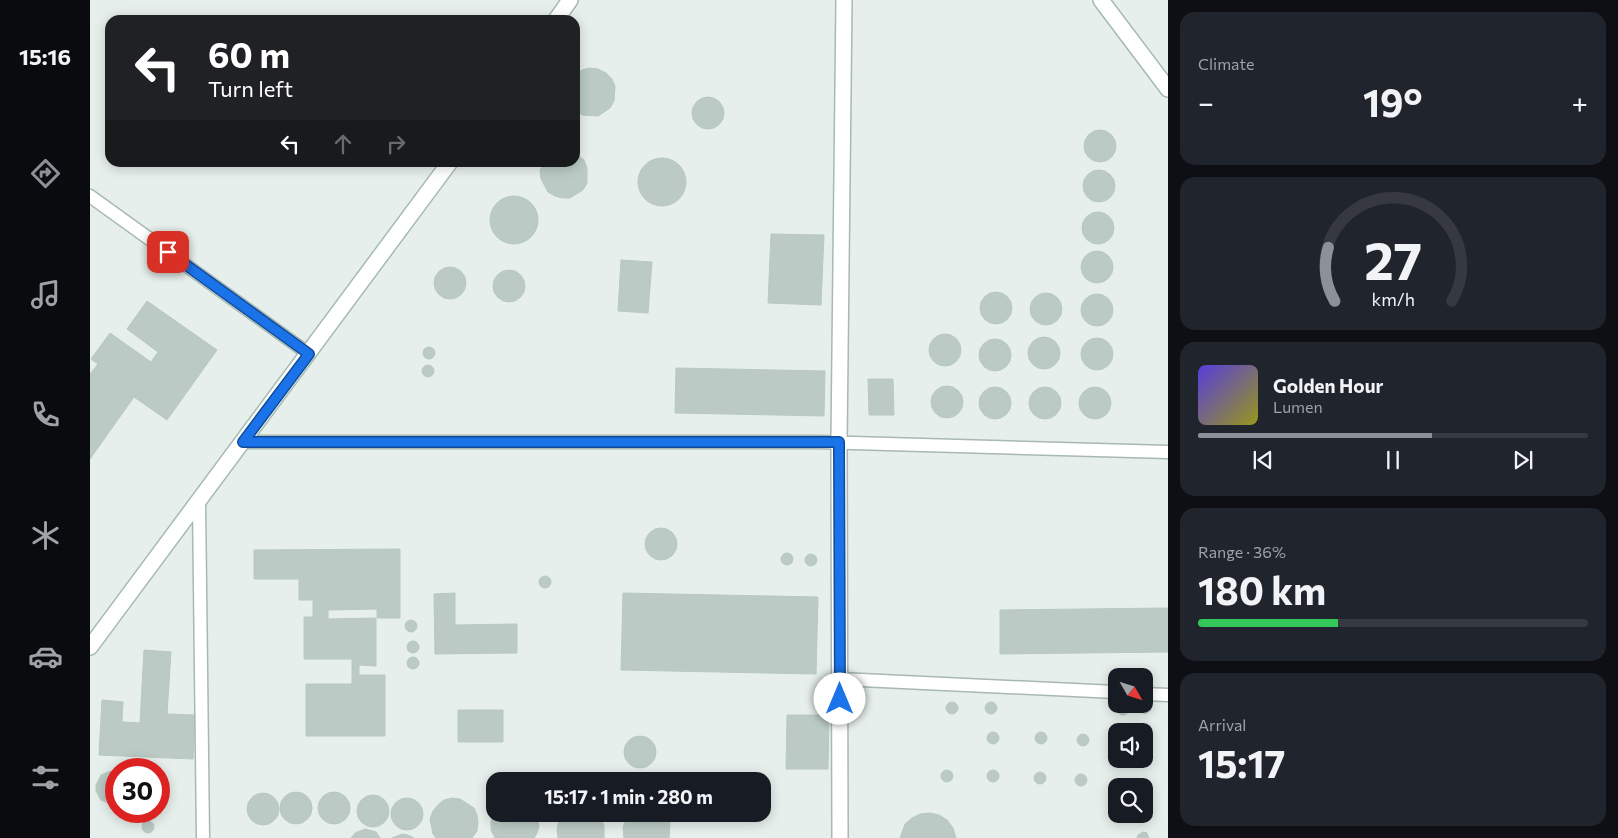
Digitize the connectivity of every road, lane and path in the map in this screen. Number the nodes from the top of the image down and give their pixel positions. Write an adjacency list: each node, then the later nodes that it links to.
1 (570, 0): 4 (street)
2 (844, 0): 10 (street)
3 (1101, 0): 5 (street)
4 (560, 15)
5 (1168, 89)
6 (446, 167): 8 (street)
7 (90, 196): 8 (lane)
8 (309, 354): 9 (street)
9 (243, 442): 10 (lane); 12 (street)
10 (839, 442): 11 (lane); 14 (street)
11 (1168, 452)
12 (199, 502): 13 (street); 18 (lane)
13 (90, 647)
14 (840, 679): 15 (lane); 19 (street)
15 (1108, 692)
16 (1153, 694): 17 (lane)
17 (1168, 695)
18 (202, 838)
19 (840, 838)

